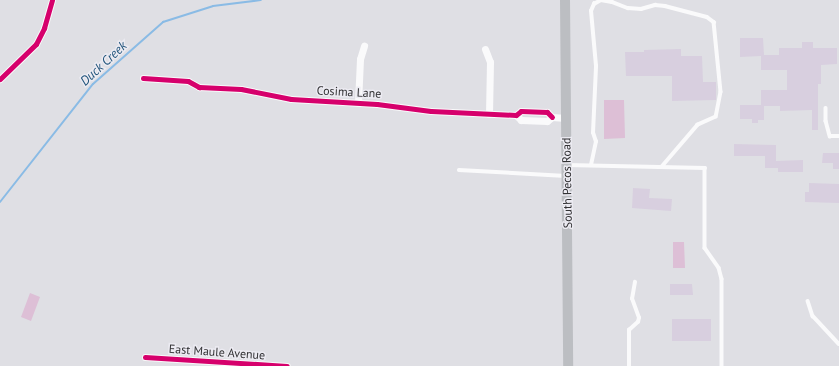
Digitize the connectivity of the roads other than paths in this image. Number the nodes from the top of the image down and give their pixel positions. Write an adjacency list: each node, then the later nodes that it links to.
1 (52, 0): 8 (street)
2 (565, 0): 15 (main road, South Pecos Road)
3 (654, 0): 4 (lane)
4 (655, 5): 19 (lane); 20 (lane)
5 (364, 46): 9 (street)
6 (485, 49): 12 (street)
7 (143, 78): 9 (street, Cosima Lane)
8 (0, 79)
9 (358, 103): 12 (street, Cosima Lane)
10 (826, 108): 17 (lane)
11 (531, 111): 13 (street, Cosima Lane); 14 (street, Cosima Lane); 16 (lane)
12 (489, 114): 13 (street, Cosima Lane)
13 (516, 115): 16 (street, Cosima Lane)
14 (552, 117): 15 (street, Cosima Lane); 16 (street, Cosima Lane)
15 (566, 118): 18 (main road, South Pecos Road)
16 (531, 120)
17 (839, 136)
18 (567, 165): 19 (lane); 22 (main road, South Pecos Road)
19 (591, 165): 20 (lane)
20 (662, 167): 30 (lane)
21 (459, 170): 22 (lane)
22 (567, 176): 28 (main road, South Pecos Road)
23 (635, 282): 29 (lane)
24 (808, 301): 25 (lane)
25 (839, 344)
26 (145, 357): 27 (street, East Maule Avenue)
27 (287, 366)
28 (568, 366)
29 (629, 366)
30 (722, 366)

